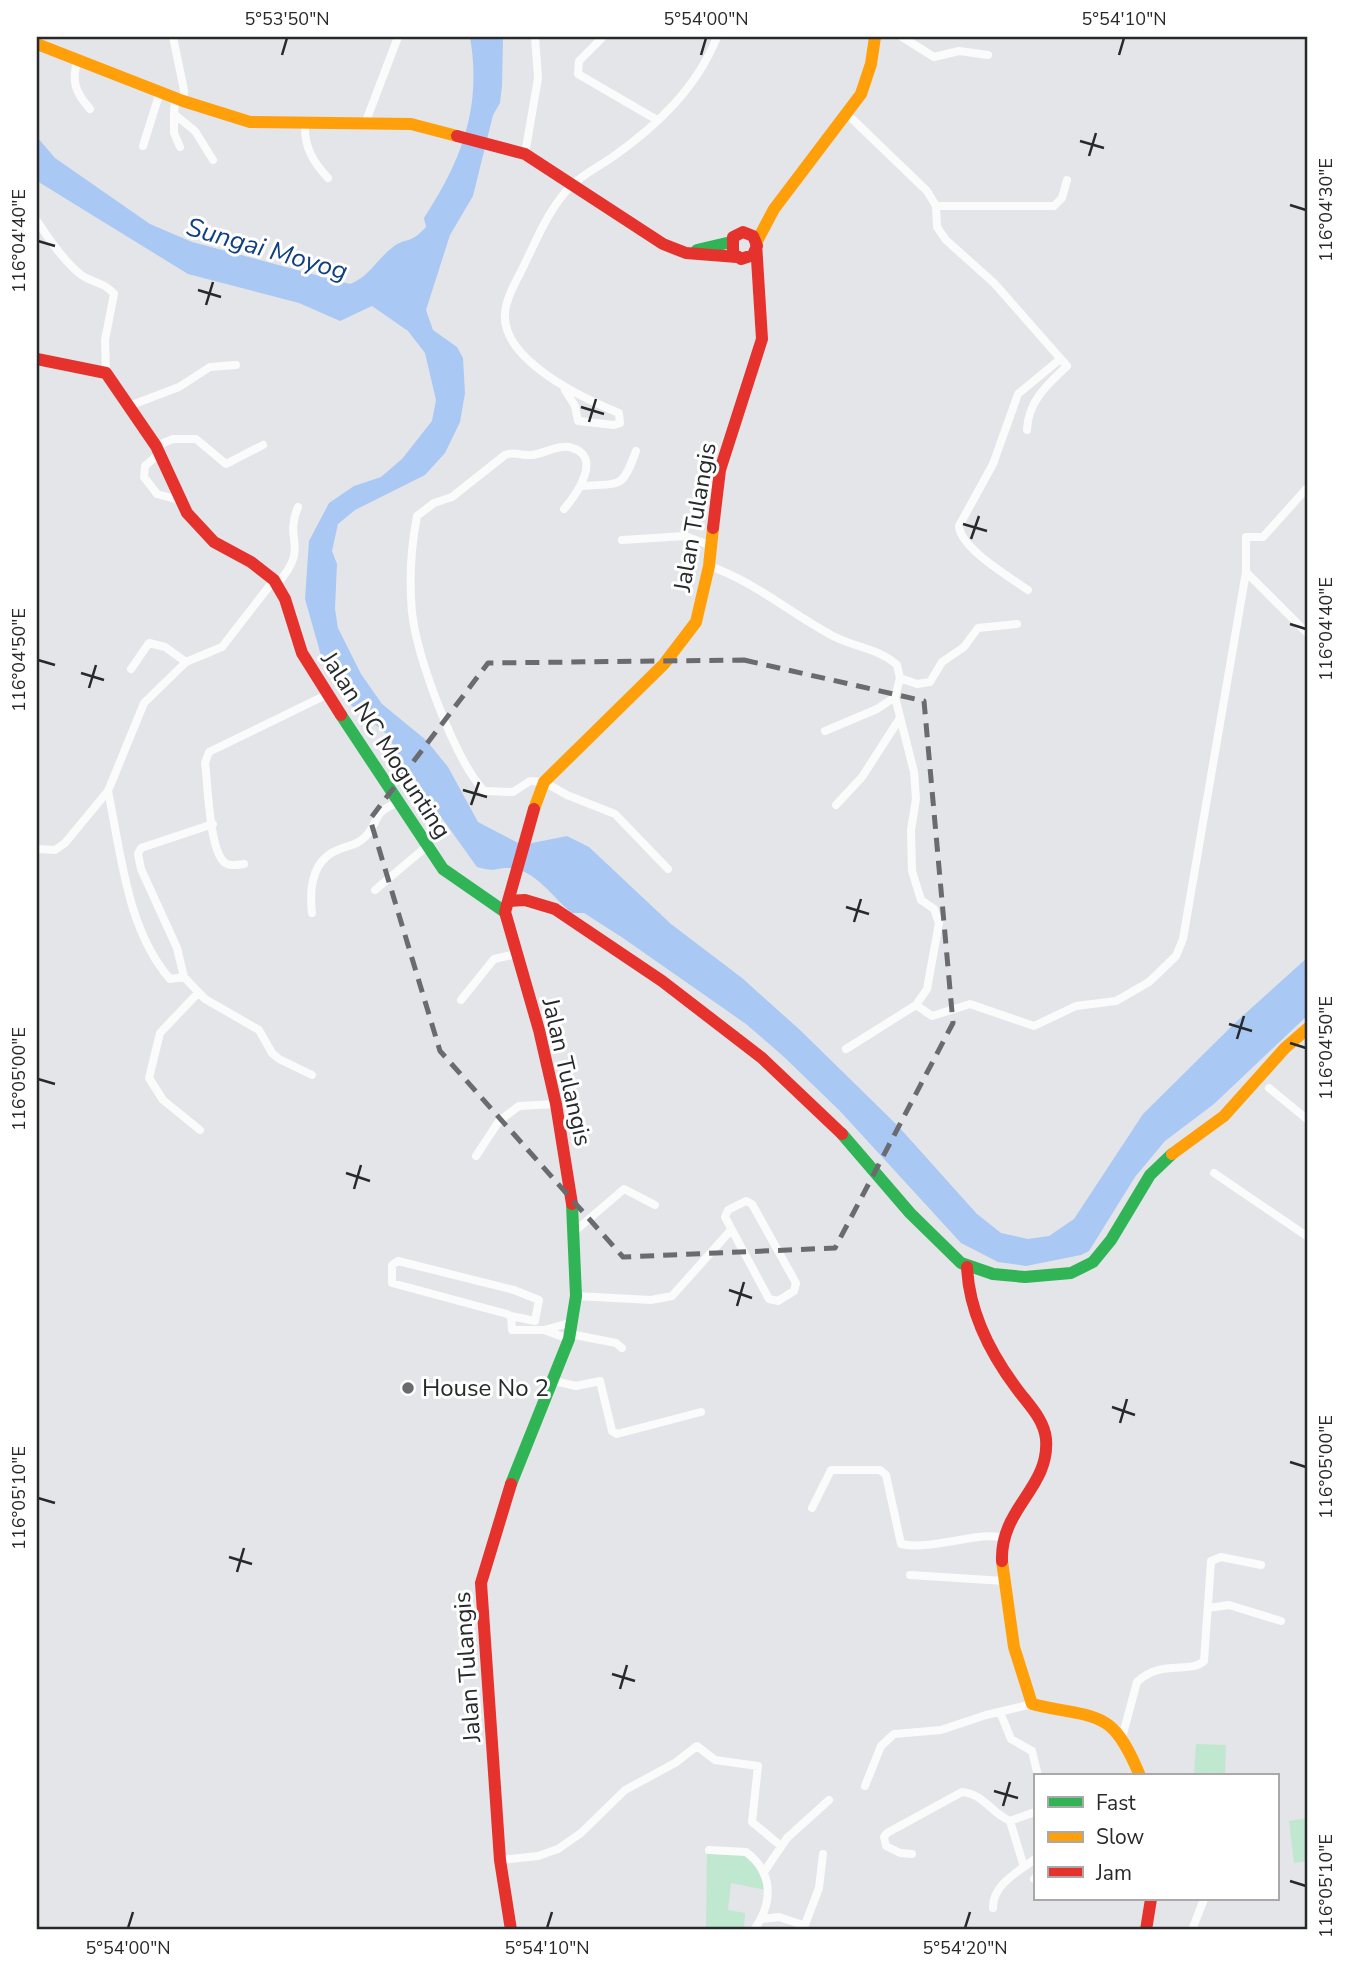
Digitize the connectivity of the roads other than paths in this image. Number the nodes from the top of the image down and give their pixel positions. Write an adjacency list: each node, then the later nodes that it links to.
1 (173, 37): 12 (street)
2 (535, 37): 21 (street)
3 (603, 37): 16 (street)
4 (717, 37): 16 (street)
5 (874, 37): 14 (main road)
6 (901, 37): 9 (street)
7 (396, 39): 17 (street)
8 (39, 42): 10 (main road)
9 (989, 55)
10 (78, 59): 11 (main road); 13 (street)
11 (160, 92): 12 (main road); 19 (street)
12 (179, 100): 15 (street); 18 (main road)
13 (90, 109)
14 (846, 113): 26 (street); 27 (main road)
15 (174, 114): 20 (street); 22 (street)
16 (657, 120): 25 (street)
17 (366, 121): 18 (main road); 21 (main road)
18 (305, 124): 23 (street)
19 (143, 146)
20 (180, 147)
21 (525, 155): 25 (main road)
22 (213, 160)
23 (328, 178)
24 (1067, 180): 26 (street)
25 (572, 185): 32 (main road); 39 (street)
26 (936, 205): 36 (street)
27 (774, 209): 29 (main road); 31 (main road)
28 (37, 221): 38 (street)
29 (747, 233): 30 (main road); 31 (main road)
30 (731, 242): 32 (main road); 33 (main road)
31 (757, 245): 33 (main road); 34 (main road, Jalan Tulangis)
32 (686, 253): 33 (main road)
33 (739, 258): 34 (main road, Jalan Tulangis)
34 (759, 282): 53 (main road, Jalan Tulangis)
35 (37, 359): 38 (main road)
36 (1059, 360): 43 (street); 57 (street)
37 (236, 365): 41 (street)
38 (106, 373): 41 (main road, Jalan NC Mogunting)
39 (565, 390): 40 (street); 42 (street)
40 (584, 398): 42 (street); 42 (street)
41 (128, 406): 45 (main road, Jalan NC Mogunting)
42 (575, 406)
43 (1027, 430)
44 (263, 445): 45 (street)
45 (158, 450): 49 (main road, Jalan NC Mogunting); 49 (street)
46 (636, 451): 47 (street)
47 (583, 486): 51 (street); 67 (street)
48 (1308, 487): 55 (street)
49 (179, 500): 56 (main road, Jalan NC Mogunting)
50 (298, 507): 56 (street)
51 (564, 509)
52 (622, 540): 53 (street)
53 (712, 546): 54 (main road, Jalan Tulangis)
54 (709, 566): 62 (street); 67 (main road, Jalan Tulangis)
55 (1246, 572): 59 (street); 83 (street)
56 (275, 582): 60 (street); 63 (main road, Jalan NC Mogunting)
57 (1028, 590)
58 (1017, 624): 62 (street)
59 (1308, 634)
60 (186, 662): 61 (street); 68 (street)
61 (131, 669)
62 (900, 678): 64 (street)
63 (326, 695): 69 (main road, Jalan NC Mogunting); 71 (street)
64 (895, 697): 65 (street); 66 (street)
65 (900, 718): 70 (street); 83 (street)
66 (825, 731)
67 (544, 782): 75 (street); 77 (main road, Jalan Tulangis)
68 (108, 791): 73 (street); 80 (street)
69 (397, 803): 72 (main road, Jalan NC Mogunting); 78 (street)
70 (836, 804)
71 (213, 824): 74 (street); 80 (street)
72 (426, 847): 76 (street); 77 (main road, Jalan NC Mogunting)
73 (37, 849)
74 (244, 864)
75 (668, 869)
76 (375, 890)
77 (507, 906): 79 (main road, Jalan Tulangis); 97 (main road)
78 (312, 913)
79 (516, 954): 82 (street); 88 (main road, Jalan Tulangis)
80 (184, 977): 81 (street)
81 (198, 993): 86 (street); 90 (street)
82 (461, 1000)
83 (916, 1005): 85 (street)
84 (1308, 1028): 97 (main road)
85 (846, 1049)
86 (312, 1075)
87 (1269, 1088): 89 (street)
88 (556, 1104): 91 (street); 95 (main road, Jalan Tulangis)
89 (1308, 1120)
90 (200, 1130)
91 (477, 1156)
92 (1214, 1173): 96 (street)
93 (655, 1205): 95 (street)
94 (731, 1230): 94 (street); 98 (street)
95 (575, 1231): 98 (main road, Jalan Tulangis)
96 (1308, 1237)
97 (967, 1267): 106 (main road)
98 (576, 1296): 101 (main road, Jalan Tulangis)
99 (511, 1316): 99 (street); 100 (street)
100 (544, 1330): 101 (street); 101 (street)
101 (570, 1332): 102 (street); 103 (main road, Jalan Tulangis)
102 (622, 1348)
103 (554, 1381): 104 (street); 125 (main road, Jalan Tulangis)
104 (701, 1412)
105 (813, 1508): 106 (street)
106 (996, 1536): 109 (main road)
107 (1261, 1565): 110 (street)
108 (910, 1576): 109 (street)
109 (998, 1581): 112 (main road)
110 (1208, 1608): 111 (street); 114 (street)
111 (1281, 1621)
112 (1028, 1705): 113 (street); 114 (main road)
113 (1000, 1712): 115 (street); 117 (street)
114 (1122, 1734): 116 (main road)
115 (1038, 1774)
116 (1139, 1774)
117 (865, 1786)
118 (829, 1801): 121 (street)
119 (1034, 1812): 120 (street)
120 (1010, 1821): 124 (street); 127 (street)
121 (781, 1846): 125 (street); 128 (street)
122 (709, 1850): 128 (street)
123 (823, 1854): 133 (street)
124 (912, 1854)
125 (500, 1860): 134 (main road, Jalan Tulangis)
126 (1034, 1860): 127 (street)
127 (1024, 1867): 131 (street)
128 (764, 1872): 132 (street)
129 (1151, 1900): 136 (main road)
130 (1204, 1900): 137 (street)
131 (993, 1908)
132 (762, 1919): 133 (street); 135 (street)
133 (803, 1928)
134 (511, 1930)
135 (754, 1930)
136 (1146, 1930)
137 (1192, 1930)

